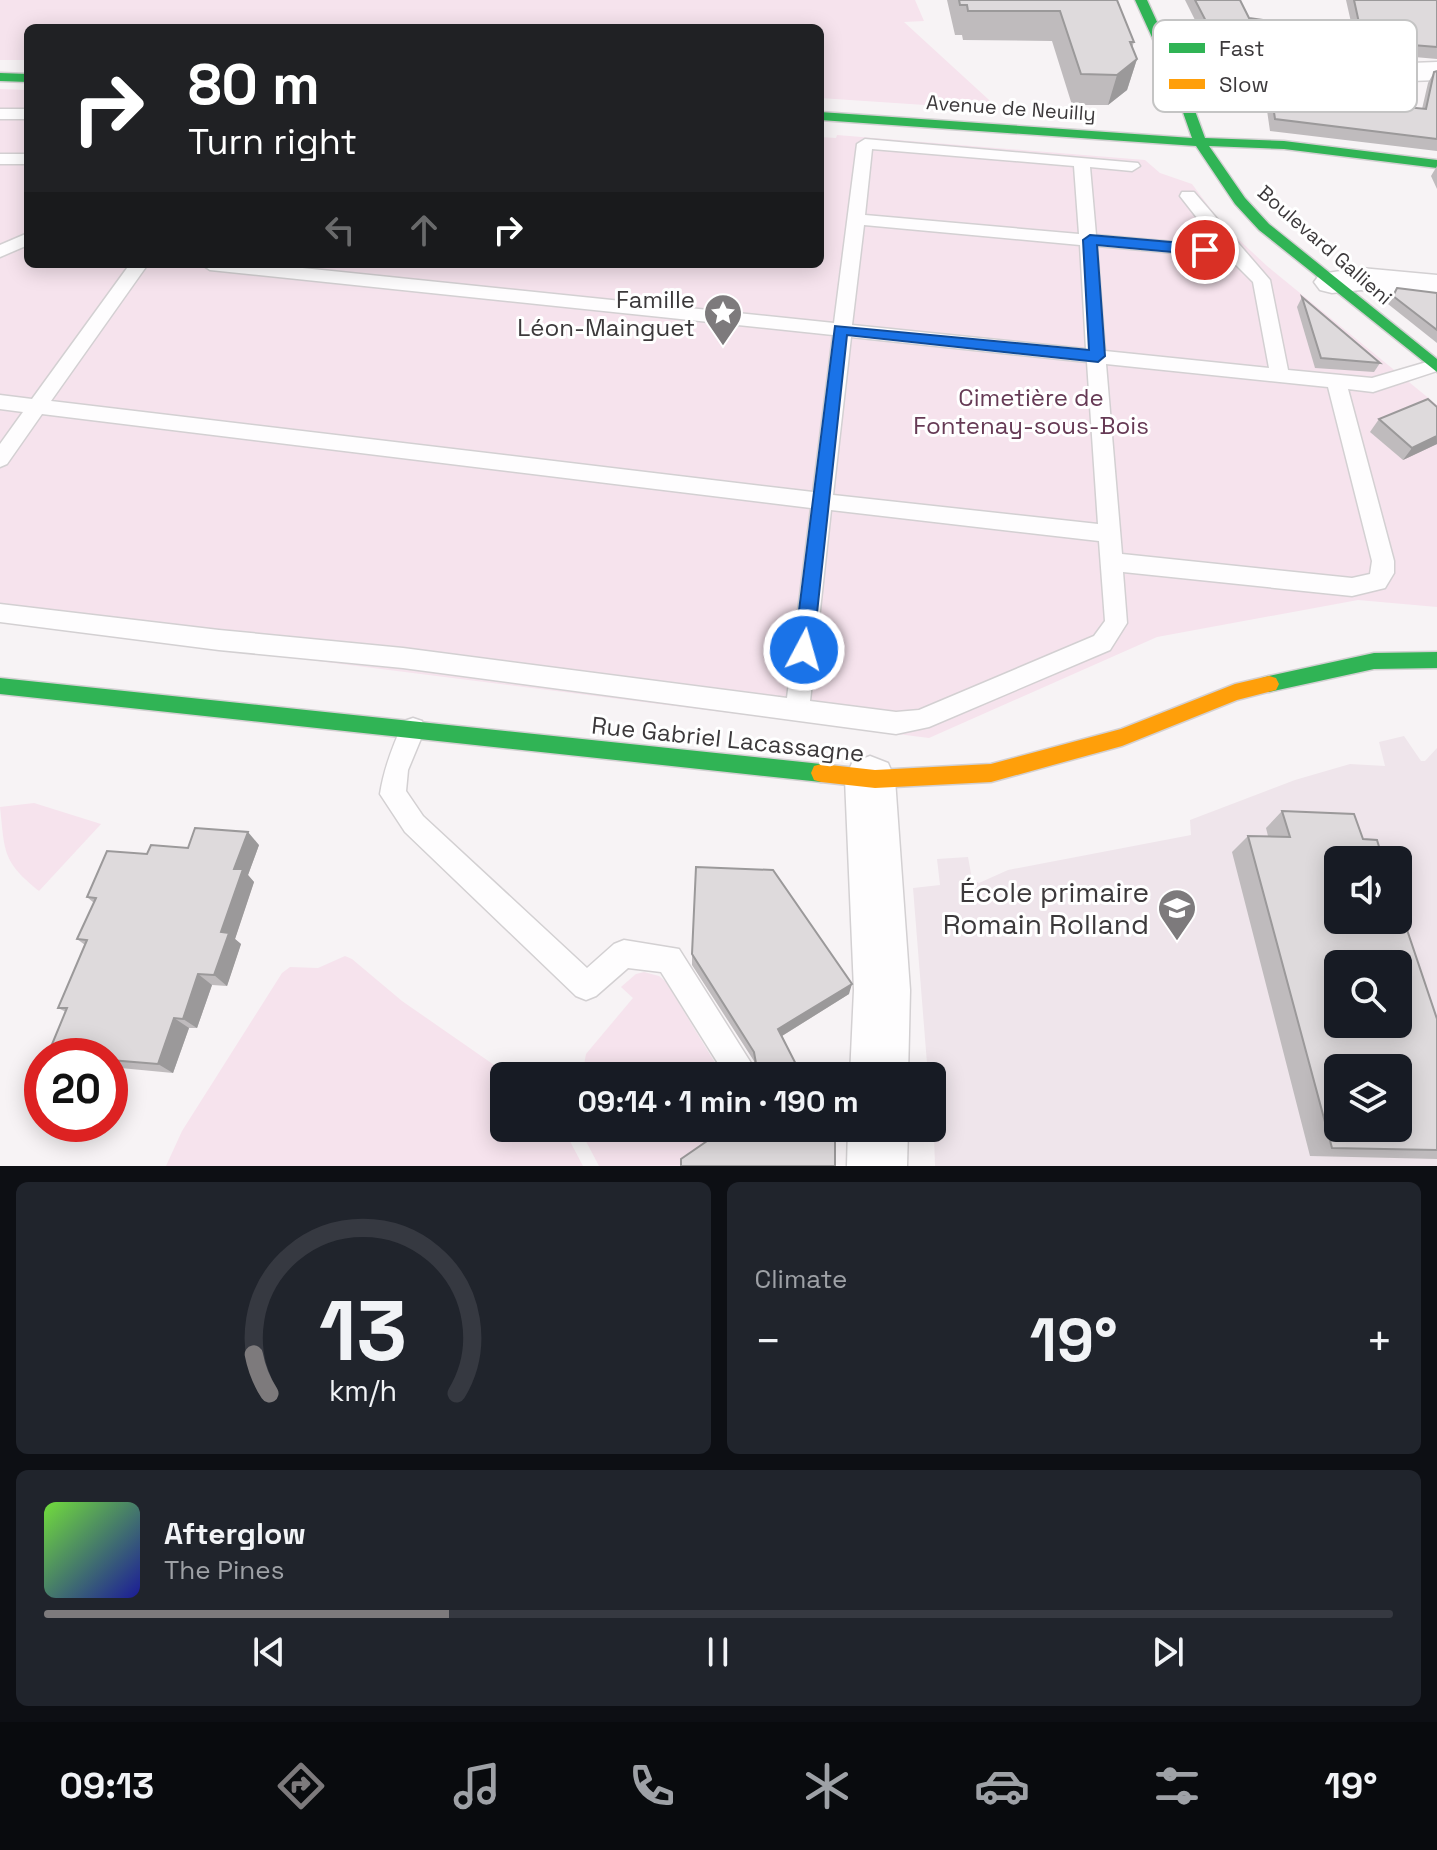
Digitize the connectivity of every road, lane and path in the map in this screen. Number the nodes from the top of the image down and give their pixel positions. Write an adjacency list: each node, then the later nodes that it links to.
1 (1141, 0): 2 (street, Boulevard Gallieni)
2 (1153, 26)
3 (1437, 71): 4 (street)
4 (1417, 72)
5 (0, 77): 6 (street)
6 (24, 78)
7 (1189, 112): 11 (street, Boulevard Gallieni)
8 (0, 114): 9 (lane)
9 (24, 114)
10 (824, 116): 11 (street, Avenue de Neuilly)
11 (1200, 142): 15 (street, Avenue de Neuilly); 26 (street, Boulevard Gallieni)
12 (0, 159): 13 (lane)
13 (24, 159)
14 (1082, 162): 16 (lane); 18 (lane); 19 (lane)
15 (1437, 164)
16 (1132, 166)
17 (1188, 196): 22 (lane)
18 (854, 219): 19 (lane); 29 (lane)
19 (1090, 240): 22 (lane); 30 (lane)
20 (18, 242): 21 (lane)
21 (0, 252)
22 (1234, 253): 32 (lane)
23 (136, 268): 35 (lane)
24 (248, 268): 27 (lane)
25 (418, 268): 27 (lane)
26 (1332, 282): 28 (street); 31 (street, Boulevard Gallieni)
27 (409, 285): 29 (lane)
28 (1437, 287)
29 (840, 329): 30 (lane); 37 (lane)
30 (1098, 356): 32 (lane); 38 (lane)
31 (1436, 366): 33 (lane)
32 (1280, 375): 33 (lane)
33 (1336, 381): 39 (lane)
34 (0, 402): 35 (lane)
35 (37, 408): 36 (lane); 37 (lane)
36 (0, 459)
37 (821, 502): 38 (lane); 43 (lane)
38 (1111, 534): 39 (lane)
39 (1114, 562): 43 (lane)
40 (0, 613): 43 (lane)
41 (1437, 660): 45 (street, Rue Gabriel Lacassagne)
42 (0, 686): 44 (street, Rue Gabriel Lacassagne)
43 (797, 710)
44 (413, 729): 45 (street, Rue Gabriel Lacassagne); 46 (lane)
45 (870, 779): 47 (street)
46 (734, 1062)
47 (879, 1062)
48 (878, 1142): 49 (street)
49 (877, 1166)

